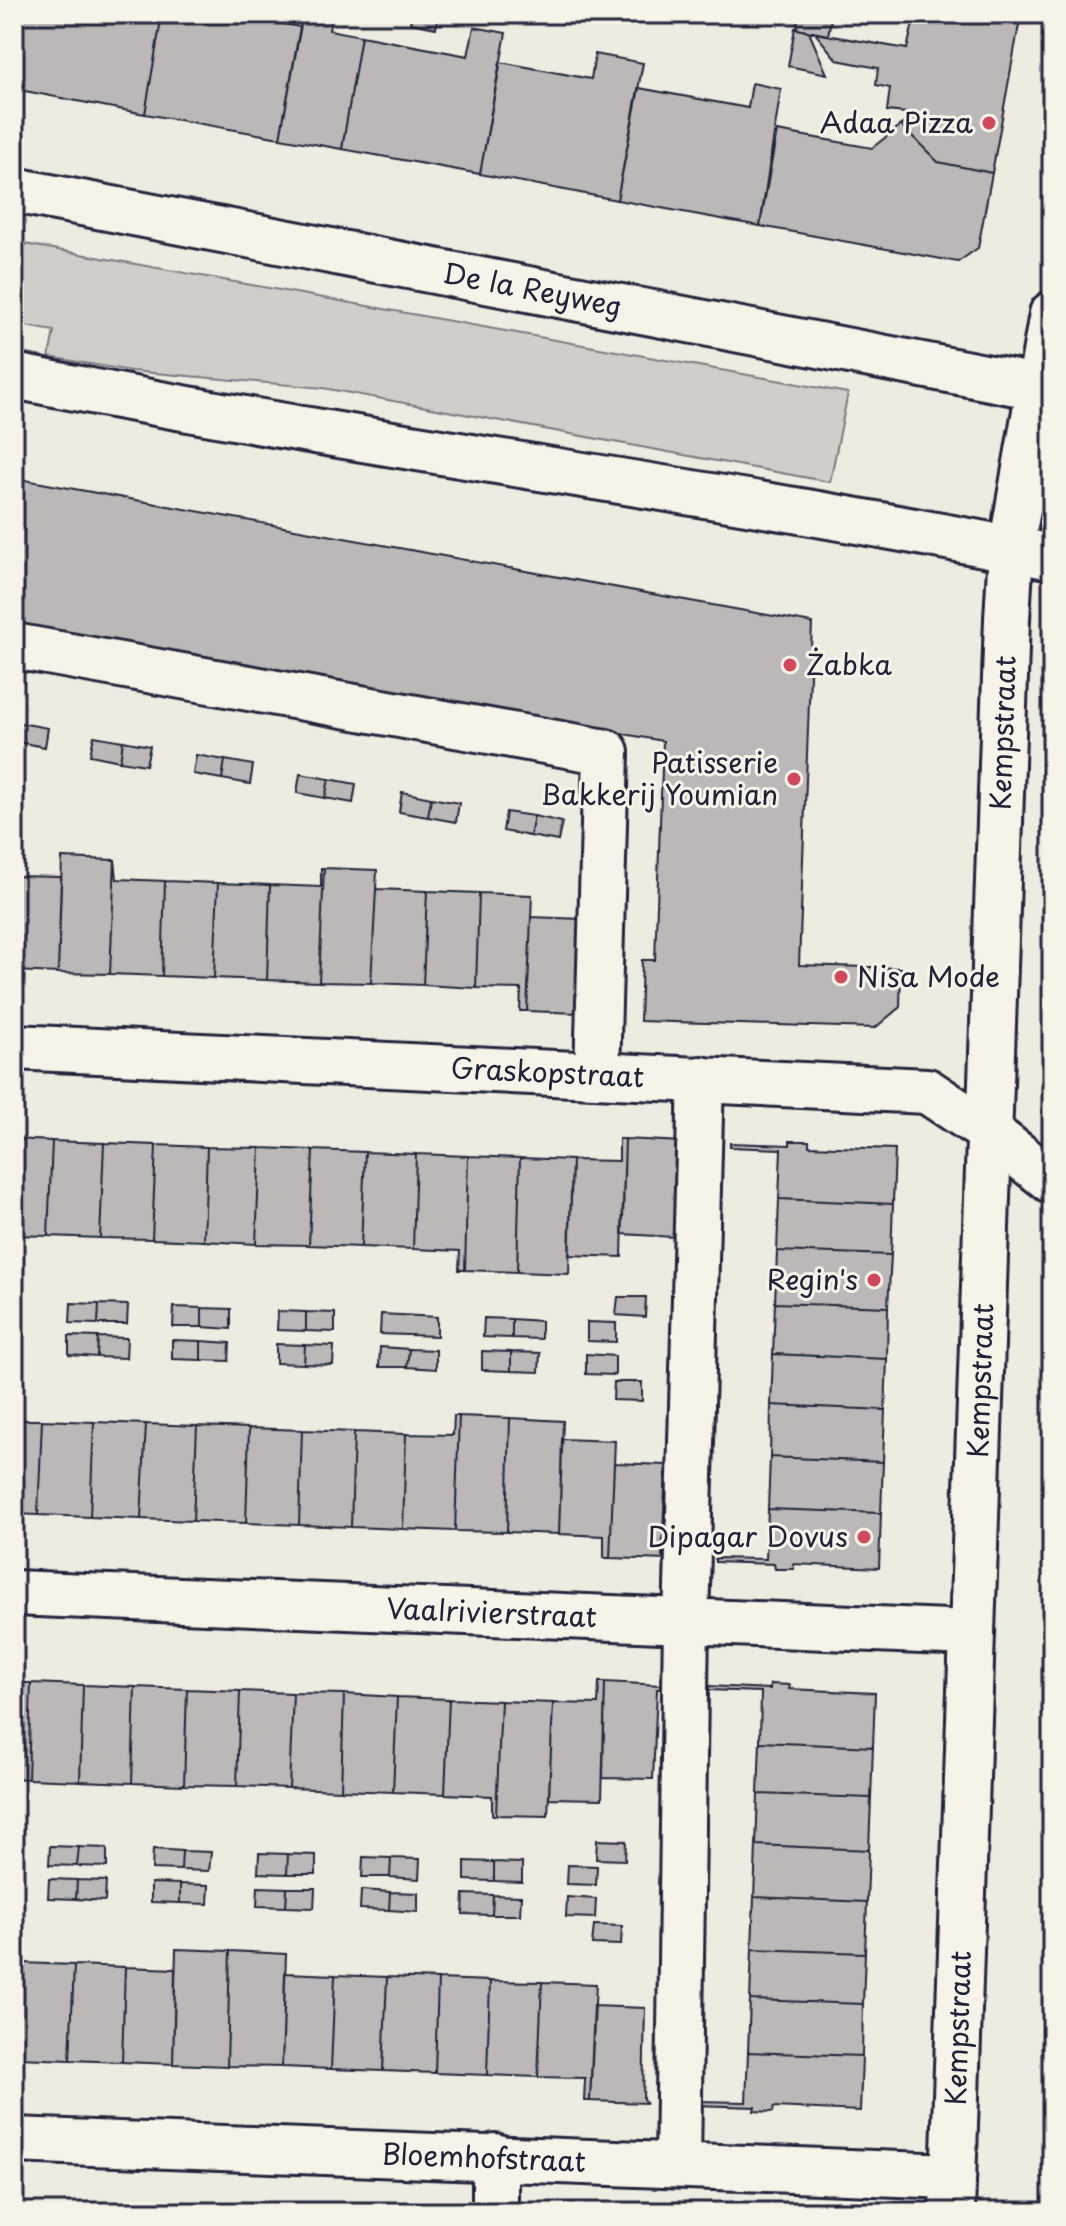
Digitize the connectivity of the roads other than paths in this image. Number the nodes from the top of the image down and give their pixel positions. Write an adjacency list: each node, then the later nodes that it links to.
1 (14, 190): 4 (street, De la Reyweg)
2 (1052, 314): 4 (street, Kempstraat)
3 (14, 376): 5 (street)
4 (1046, 389): 5 (street, Kempstraat)
5 (1032, 553): 10 (street, Kempstraat)
6 (14, 646): 8 (street)
7 (14, 1047): 8 (street, Graskopstraat)
8 (597, 1074): 9 (street, Graskopstraat)
9 (701, 1079): 10 (street, Graskopstraat); 13 (street)
10 (989, 1132): 11 (street, Graskopstraat); 14 (street, Kempstraat)
11 (1052, 1181)
12 (14, 1593): 13 (street, Vaalrivierstraat)
13 (686, 1623): 14 (street, Vaalrivierstraat); 17 (street)
14 (971, 1633): 18 (street, Kempstraat)
15 (14, 2140): 16 (street, Bloemhofstraat)
16 (495, 2156): 17 (street, Bloemhofstraat); 19 (street)
17 (678, 2164): 18 (street, Bloemhofstraat)
18 (952, 2194)
19 (495, 2212)

